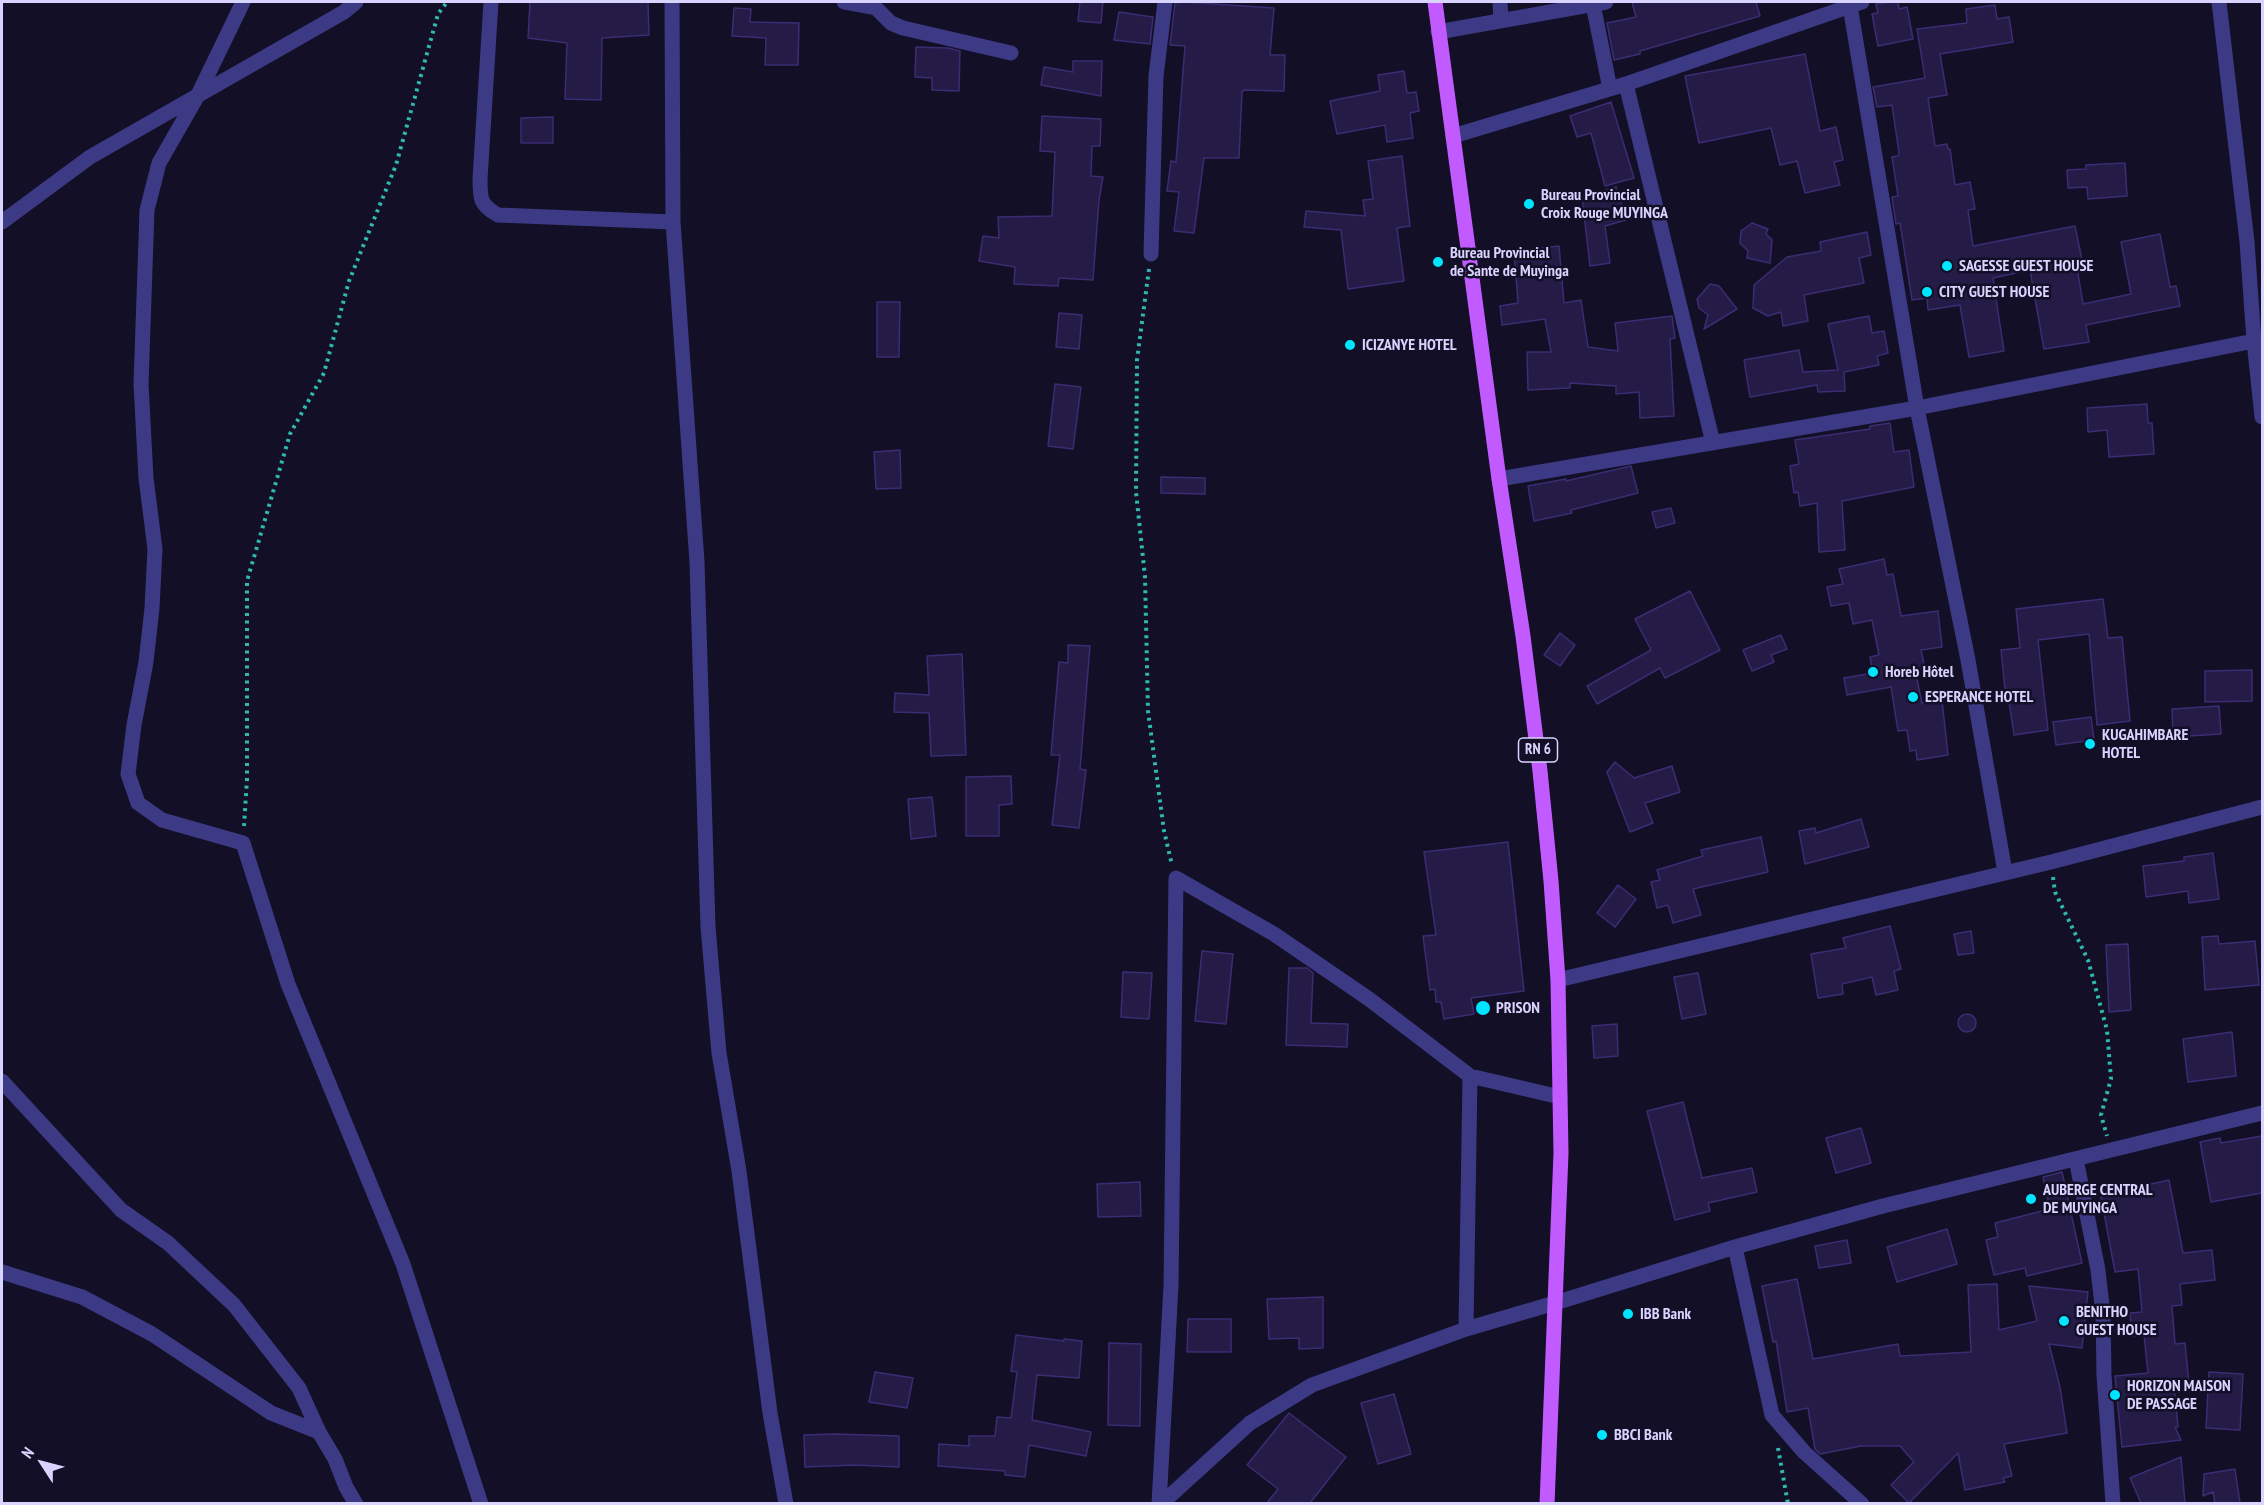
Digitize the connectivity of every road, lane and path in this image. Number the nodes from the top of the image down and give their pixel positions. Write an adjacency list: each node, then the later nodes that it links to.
1 (243, 2): 19 (street)
2 (356, 2): 19 (street)
3 (447, 2): 30 (path)
4 (491, 2): 22 (street)
5 (672, 2): 22 (street)
6 (844, 2): 13 (street)
7 (1165, 2): 23 (street)
8 (1435, 2): 15 (main road, RN 6)
9 (1500, 2): 14 (street)
10 (2219, 2): 24 (street)
11 (1599, 3): 14 (street); 18 (street)
12 (1856, 4): 17 (street); 25 (street)
13 (877, 5): 16 (street)
14 (1501, 21): 15 (street)
15 (1438, 32): 20 (main road, RN 6)
16 (1011, 53)
17 (1626, 84): 18 (street); 27 (street)
18 (1610, 89): 20 (street)
19 (198, 95): 21 (street); 30 (street)
20 (1453, 136): 28 (main road, RN 6)
21 (2, 222)
22 (673, 222): 49 (street)
23 (1151, 254): 33 (path)
24 (2254, 341): 25 (street); 26 (street)
25 (1917, 408): 27 (street); 32 (street)
26 (2262, 410)
27 (1713, 443): 28 (street)
28 (1499, 479): 34 (main road, RN 6)
29 (2262, 807): 31 (street)
30 (243, 843): 48 (street)
31 (2051, 862): 32 (street); 39 (path)
32 (2005, 872): 34 (street)
33 (1176, 878): 35 (street); 50 (street)
34 (1558, 980): 37 (main road, RN 6)
35 (1470, 1076): 37 (street); 44 (street)
36 (2, 1081): 46 (street)
37 (1560, 1097): 43 (main road, RN 6)
38 (2262, 1113): 39 (street)
39 (2112, 1151): 40 (street)
40 (2076, 1160): 41 (street); 54 (street)
41 (1735, 1247): 43 (street); 45 (street)
42 (2, 1272): 46 (street)
43 (1555, 1303): 44 (street); 51 (main road, RN 6)
44 (1466, 1329): 50 (street)
45 (1772, 1415): 52 (path); 53 (street)
46 (319, 1432): 47 (street)
47 (356, 1503)
48 (480, 1503)
49 (786, 1503)
50 (1160, 1503)
51 (1547, 1503)
52 (1788, 1503)
53 (1862, 1503)
54 (2113, 1503)

